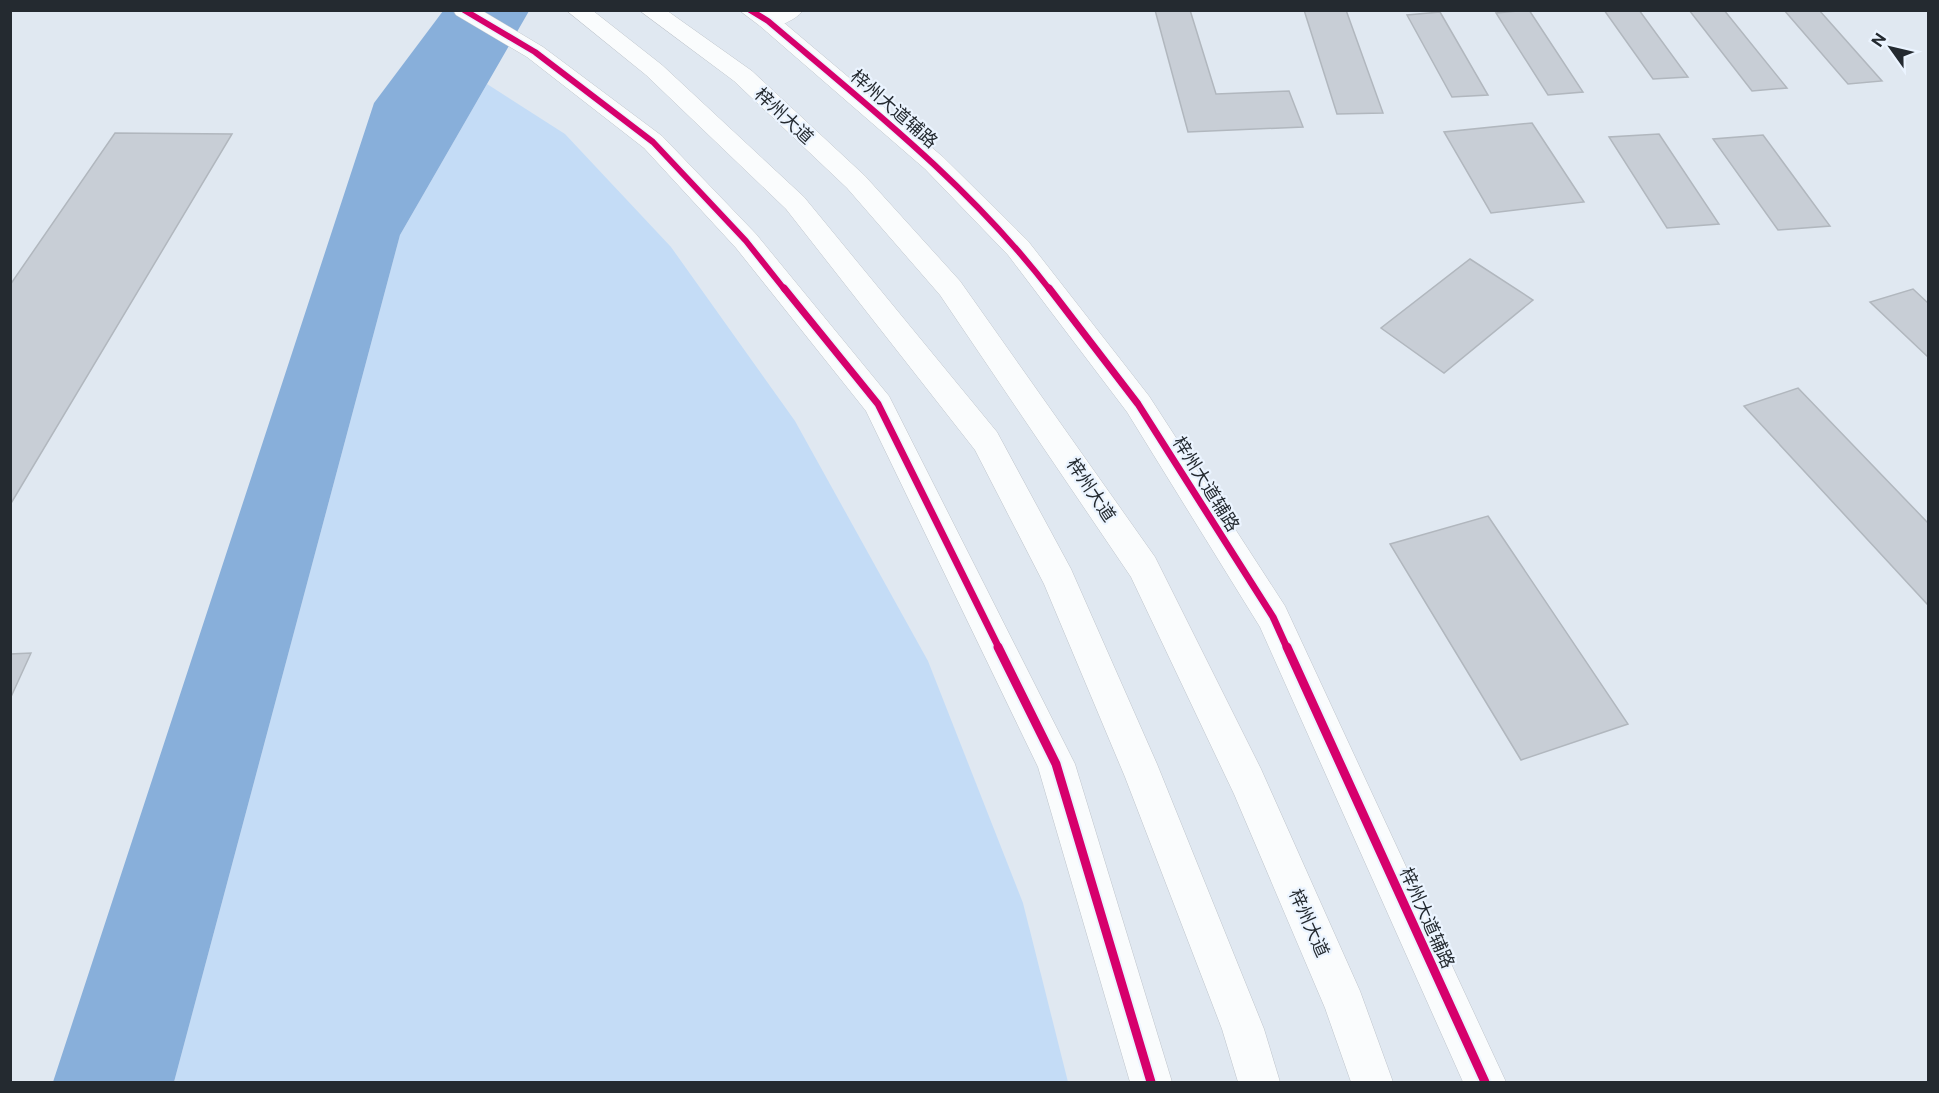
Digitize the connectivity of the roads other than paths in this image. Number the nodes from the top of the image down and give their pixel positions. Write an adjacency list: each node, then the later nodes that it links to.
1 (464, 10): 5 (main road)
2 (577, 10): 6 (main road)
3 (650, 10): 7 (main road, 梓州大道)
4 (770, 14): 8 (main road, 梓州大道辅路)
5 (1151, 1083)
6 (1259, 1083)
7 (1372, 1083)
8 (1485, 1083)

